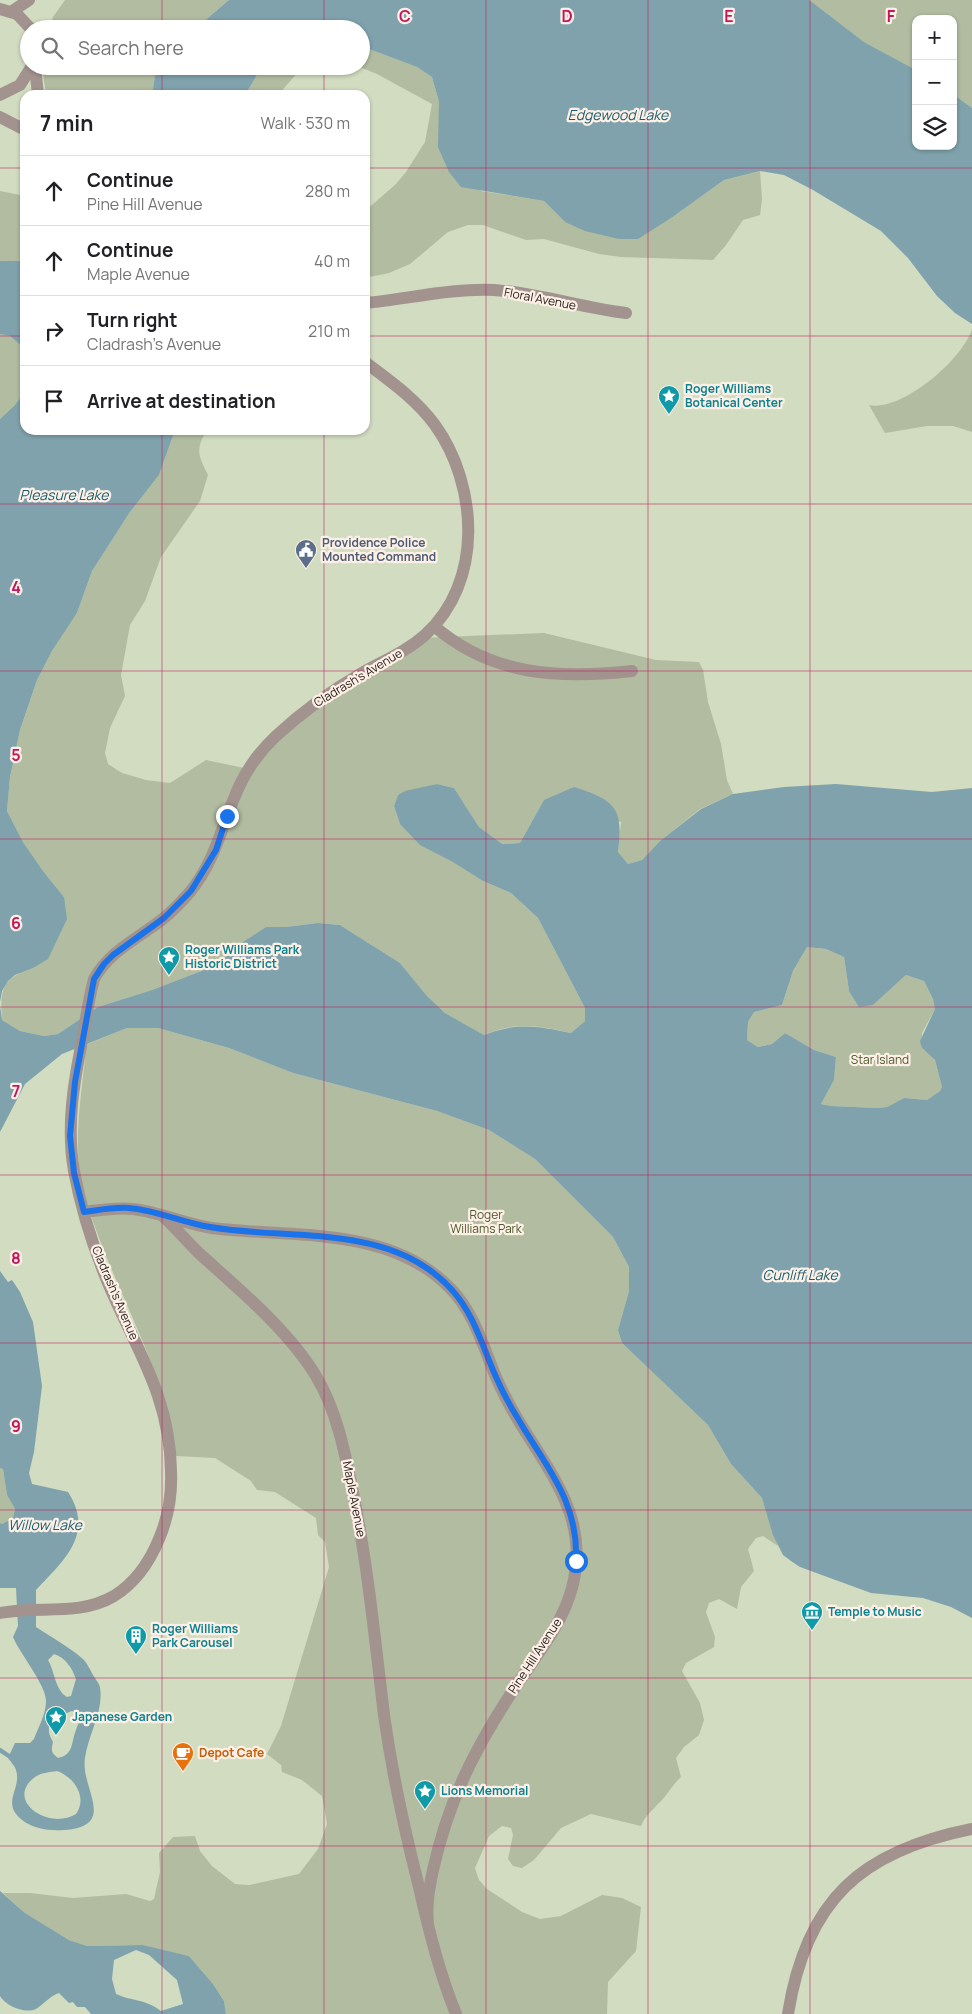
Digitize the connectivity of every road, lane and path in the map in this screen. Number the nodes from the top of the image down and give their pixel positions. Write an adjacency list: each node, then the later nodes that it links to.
1 (29, 0): 2 (street)
2 (3, 10): 3 (street)
3 (24, 20)
4 (27, 75): 7 (street)
5 (35, 75): 6 (street)
6 (37, 90)
7 (0, 95)
8 (0, 117): 9 (street)
9 (20, 127)
10 (370, 302): 11 (street, Floral Avenue)
11 (626, 313)
12 (370, 366): 13 (street, Cladrash's Avenue)
13 (434, 626): 14 (street); 15 (street, Cladrash's Avenue)
14 (632, 671)
15 (84, 1212): 16 (street); 17 (street, Cladrash's Avenue)
16 (162, 1216): 19 (street, Maple Avenue); 19 (street, Pine Hill Avenue)
17 (0, 1613)
18 (972, 1829): 21 (street)
19 (428, 1924): 20 (street)
20 (456, 2014)
21 (788, 2014)

